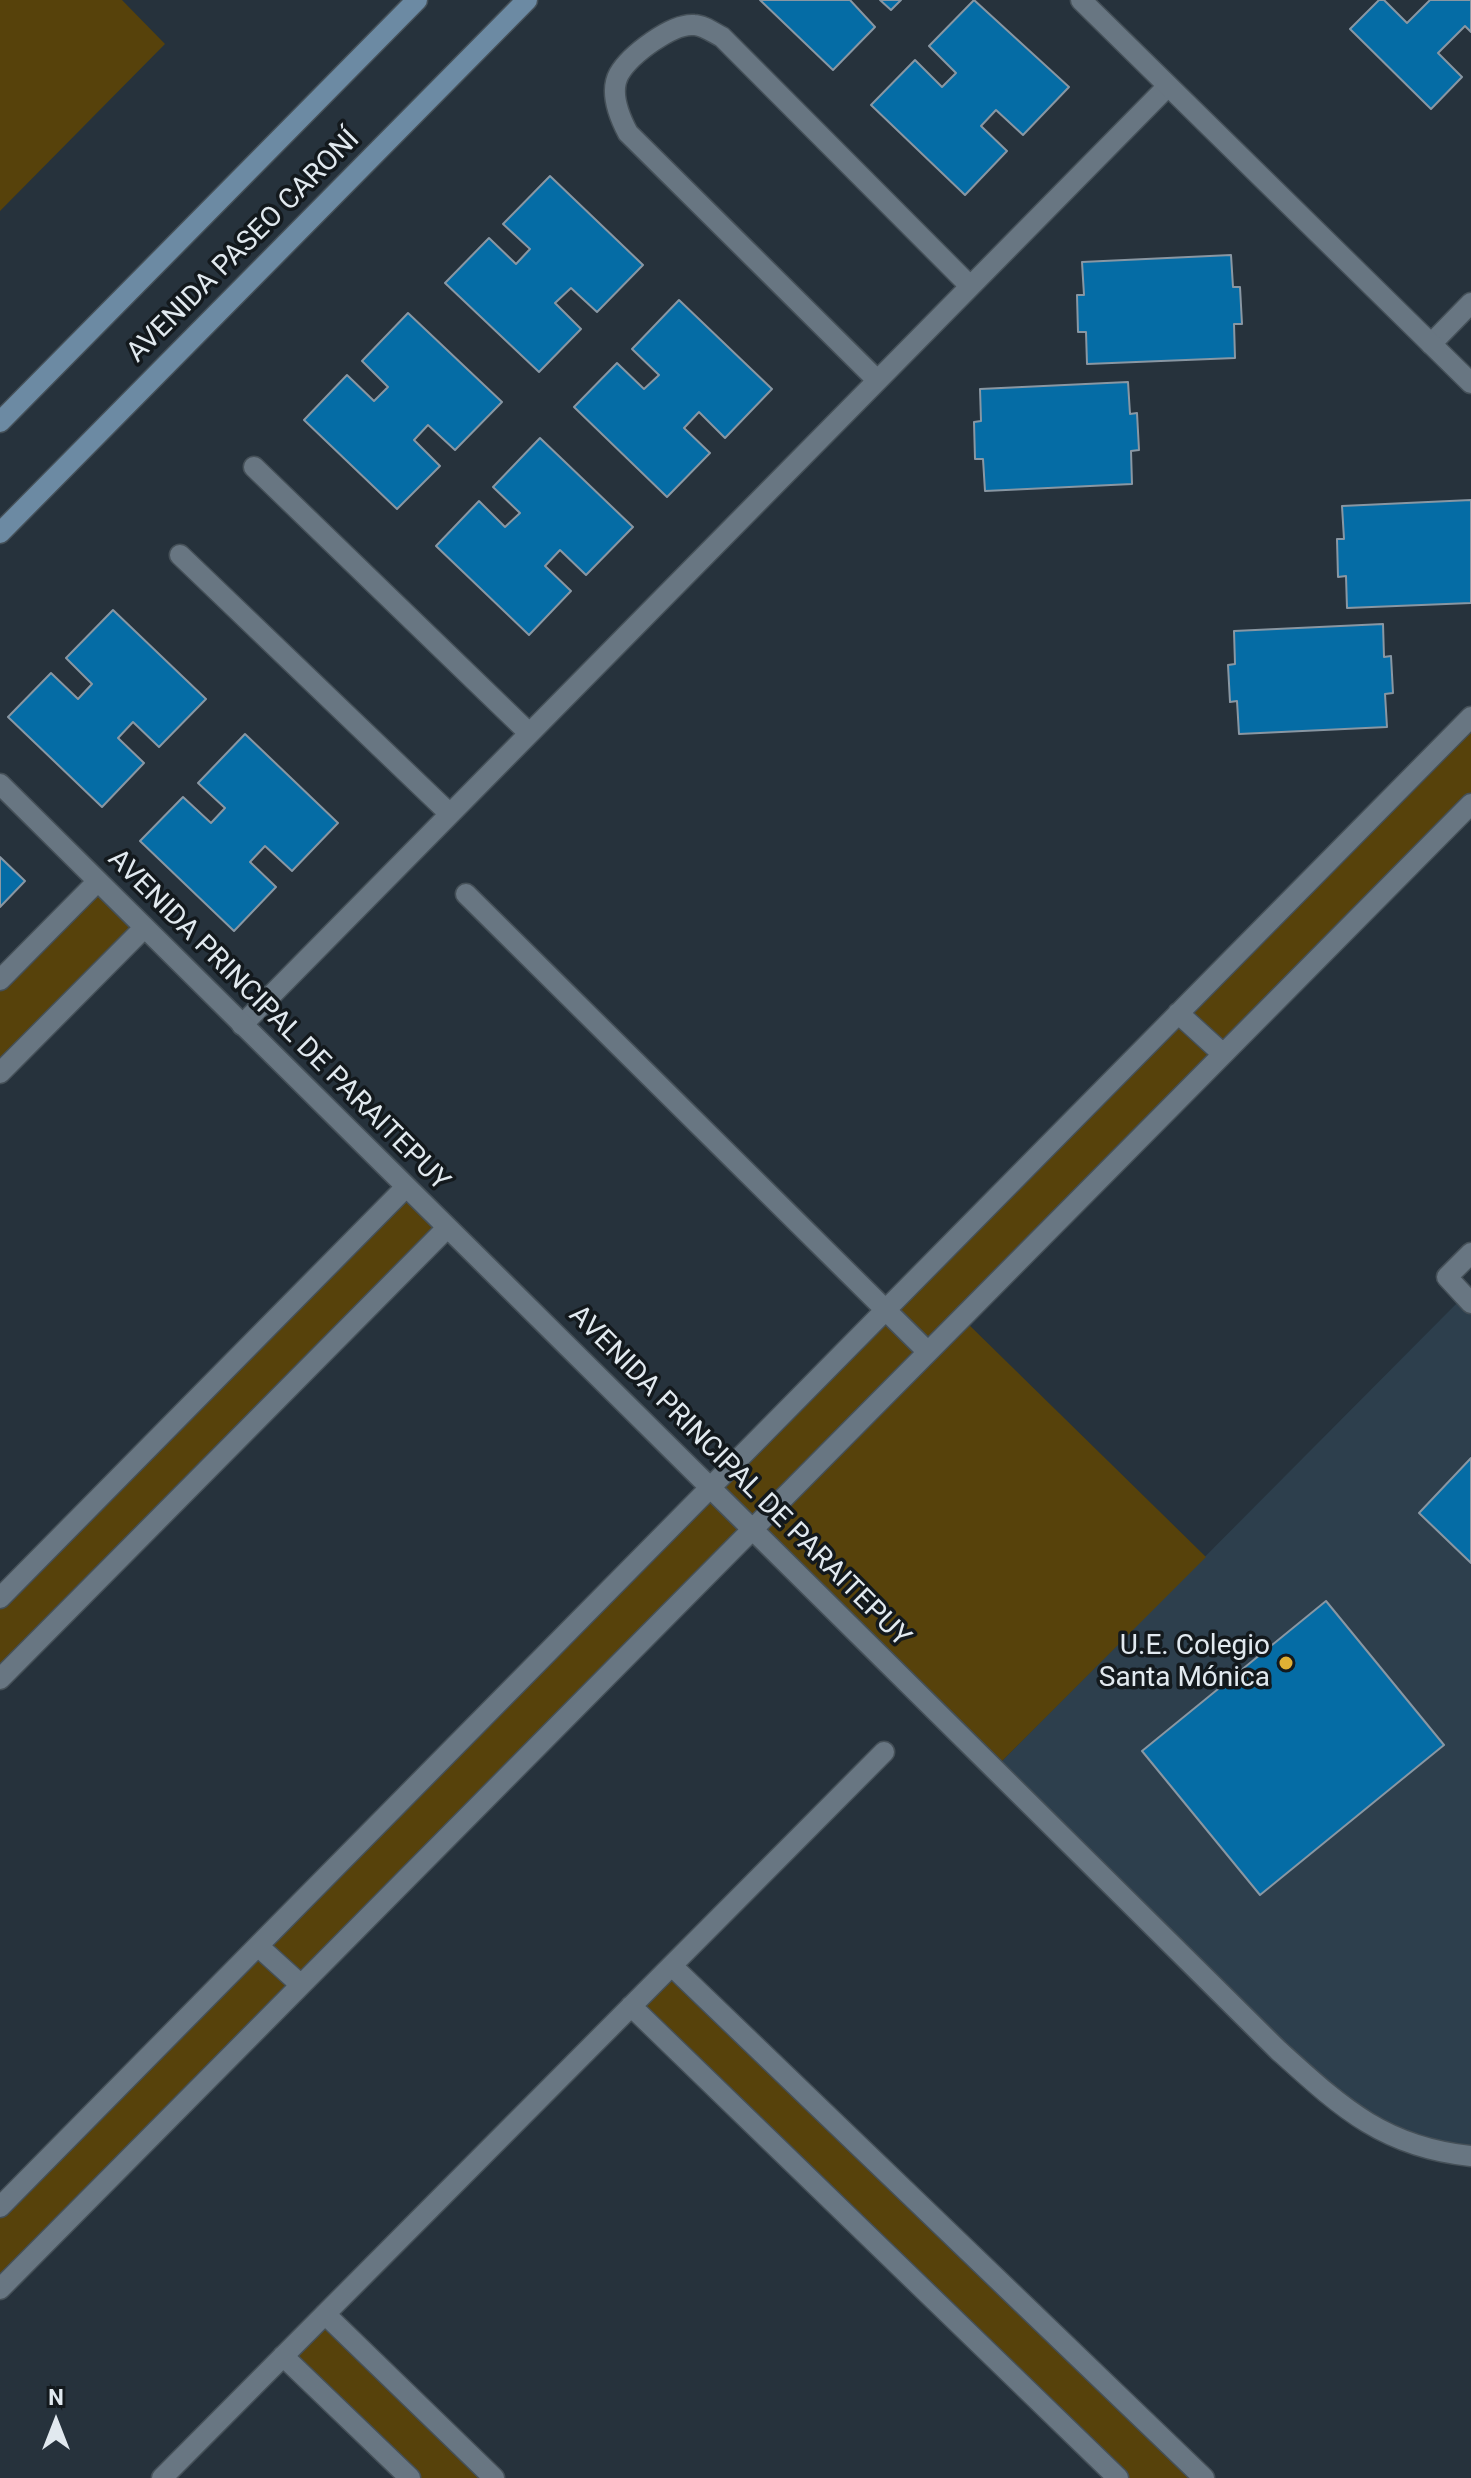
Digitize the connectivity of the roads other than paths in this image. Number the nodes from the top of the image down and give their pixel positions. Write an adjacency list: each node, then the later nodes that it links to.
1 (417, 0): 10 (street, AVENIDA PASEO CARONÍ)
2 (527, 0): 12 (street, AVENIDA PASEO CARONÍ)
3 (1081, 0): 4 (street)
4 (1168, 86): 5 (street); 7 (street)
5 (970, 286): 8 (street); 8 (street)
6 (1471, 303): 7 (street)
7 (1431, 344): 9 (street)
8 (877, 380): 15 (street)
9 (1471, 383)
10 (0, 422)
11 (254, 467): 15 (street)
12 (0, 533)
13 (180, 555): 18 (street)
14 (1471, 717): 23 (street)
15 (529, 733): 18 (street)
16 (0, 784): 19 (street, AVENIDA PRINCIPAL DE PARAITEPUY)
17 (1471, 804): 25 (street)
18 (450, 814): 24 (street)
19 (98, 881): 21 (street, AVENIDA PRINCIPAL DE PARAITEPUY); 22 (street)
20 (466, 894): 31 (street)
21 (144, 928): 24 (street, AVENIDA PRINCIPAL DE PARAITEPUY); 26 (street)
22 (0, 980)
23 (1178, 1013): 25 (street); 31 (street)
24 (242, 1025): 27 (street, AVENIDA PRINCIPAL DE PARAITEPUY)
25 (1223, 1054): 32 (street)
26 (0, 1073)
27 (406, 1187): 28 (street, AVENIDA PRINCIPAL DE PARAITEPUY); 35 (street)
28 (447, 1228): 33 (street, AVENIDA PRINCIPAL DE PARAITEPUY); 36 (street)
29 (1471, 1253): 30 (street)
30 (1471, 1303)
31 (887, 1310): 32 (street); 33 (street)
32 (928, 1352): 34 (street)
33 (710, 1488): 34 (street, AVENIDA PRINCIPAL DE PARAITEPUY); 39 (street)
34 (752, 1530): 41 (street); 43 (street, AVENIDA PRINCIPAL DE PARAITEPUY)
35 (0, 1598)
36 (7, 1657): 37 (street)
37 (0, 1679)
38 (884, 1752): 40 (street)
39 (258, 1946): 41 (street); 44 (street)
40 (672, 1966): 42 (street); 52 (street)
41 (301, 1985): 45 (street)
42 (631, 2006): 46 (street); 51 (street)
43 (1471, 2156)
44 (0, 2207)
45 (0, 2289)
46 (325, 2314): 47 (street); 50 (street)
47 (283, 2356): 48 (street); 49 (street)
48 (162, 2478)
49 (410, 2478)
50 (494, 2478)
51 (1118, 2478)
52 (1204, 2478)

